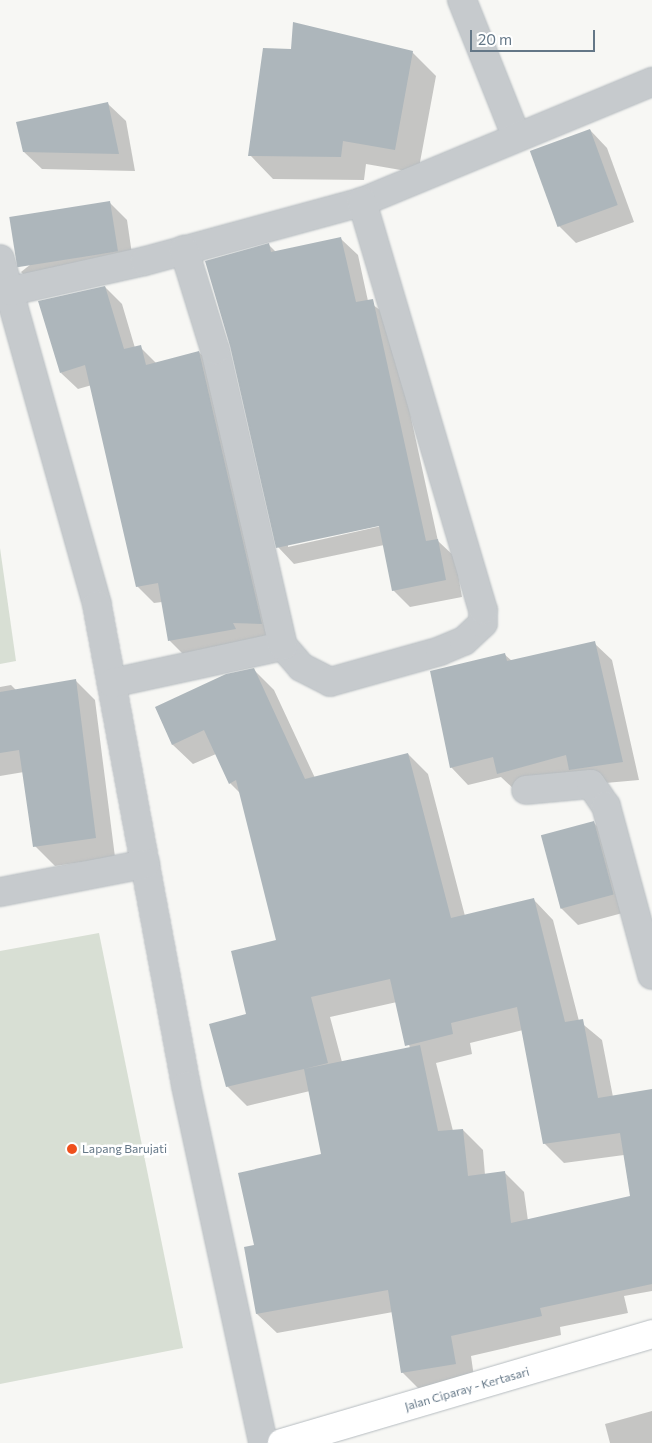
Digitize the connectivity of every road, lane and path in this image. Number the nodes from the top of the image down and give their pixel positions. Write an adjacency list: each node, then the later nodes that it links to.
1 (462, 0): 3 (street)
2 (652, 82): 3 (street)
3 (516, 136): 4 (street)
4 (362, 202): 5 (street); 8 (street)
5 (184, 250): 7 (street); 8 (street)
6 (0, 259): 7 (street)
7 (11, 291): 9 (street)
8 (283, 646): 9 (street)
9 (112, 683): 11 (street)
10 (526, 790): 13 (street)
11 (145, 864): 12 (street); 15 (street)
12 (0, 892)
13 (652, 976)
14 (652, 1334): 16 (main road, Jalan Ciparay - Kertasari)
15 (264, 1443)
16 (282, 1443)

